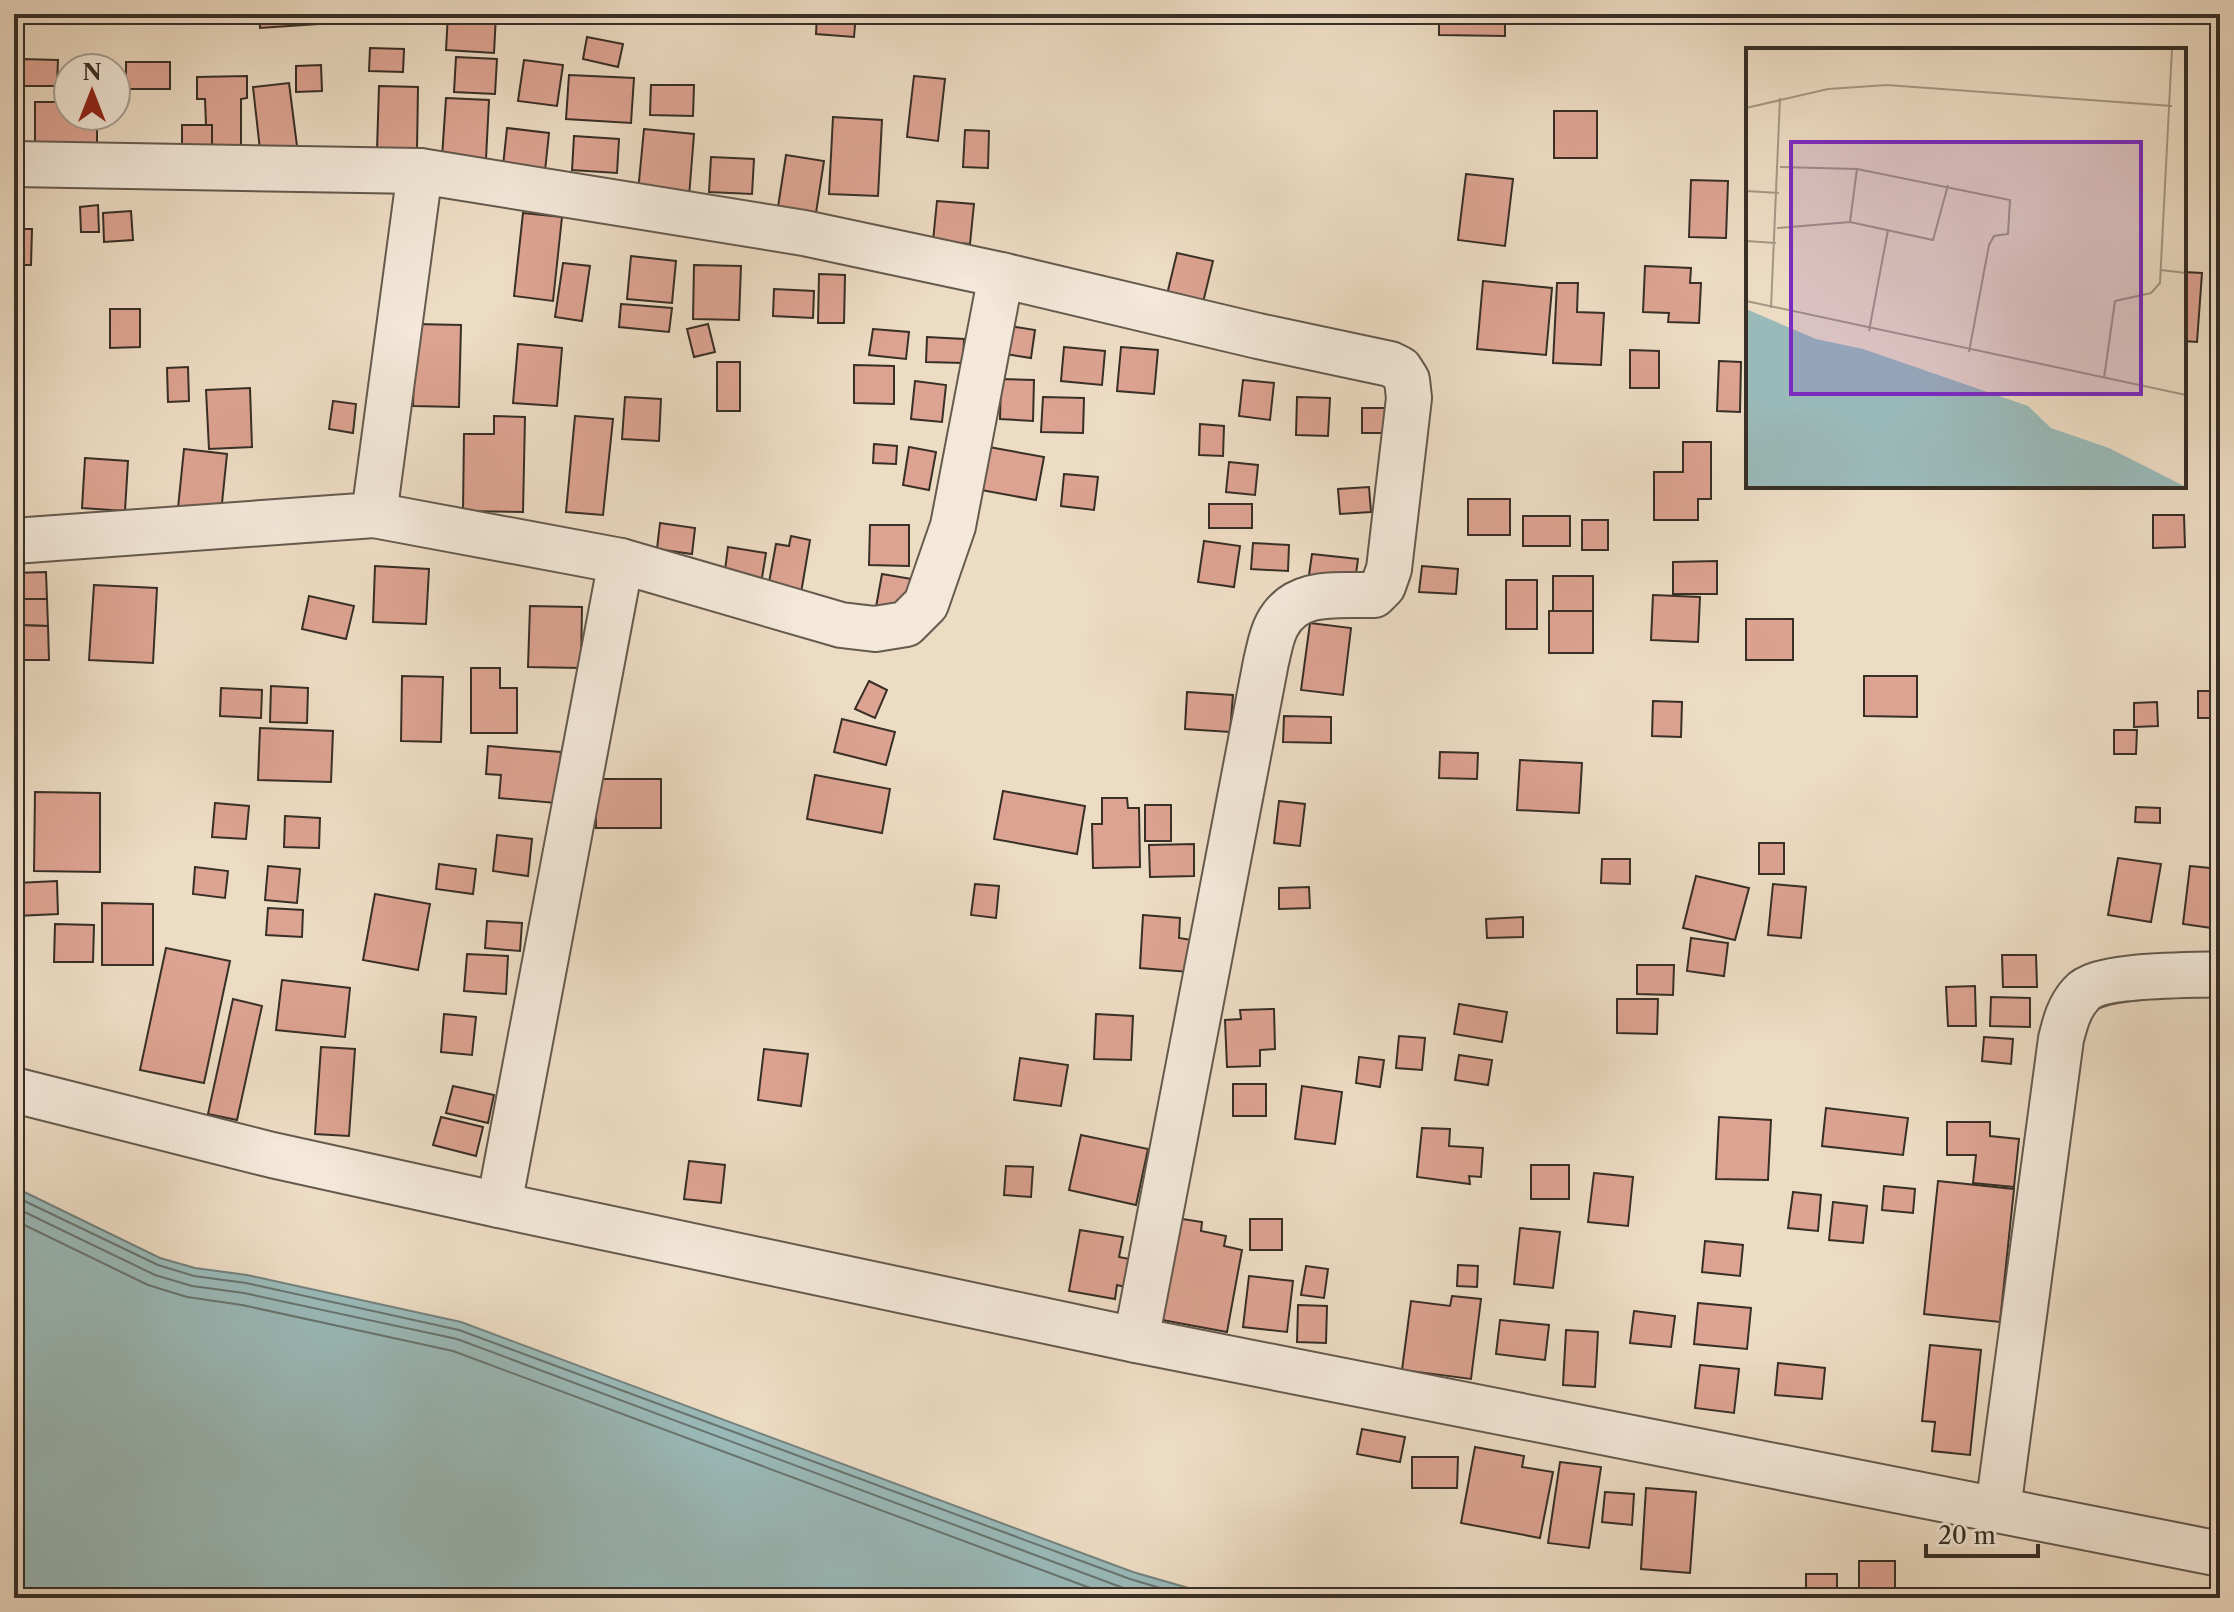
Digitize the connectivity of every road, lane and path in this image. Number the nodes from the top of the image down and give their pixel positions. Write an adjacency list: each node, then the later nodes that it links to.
1 (14, 164): 2 (street)
2 (420, 171): 3 (street); 4 (street)
3 (1001, 275): 6 (street); 10 (street)
4 (374, 515): 5 (street); 6 (street)
5 (14, 541)
6 (621, 561): 9 (street)
7 (2220, 974): 11 (street)
8 (14, 1090): 9 (street)
9 (499, 1205): 10 (street)
10 (1136, 1340): 11 (street)
11 (1998, 1509): 12 (street)
12 (2220, 1554)

